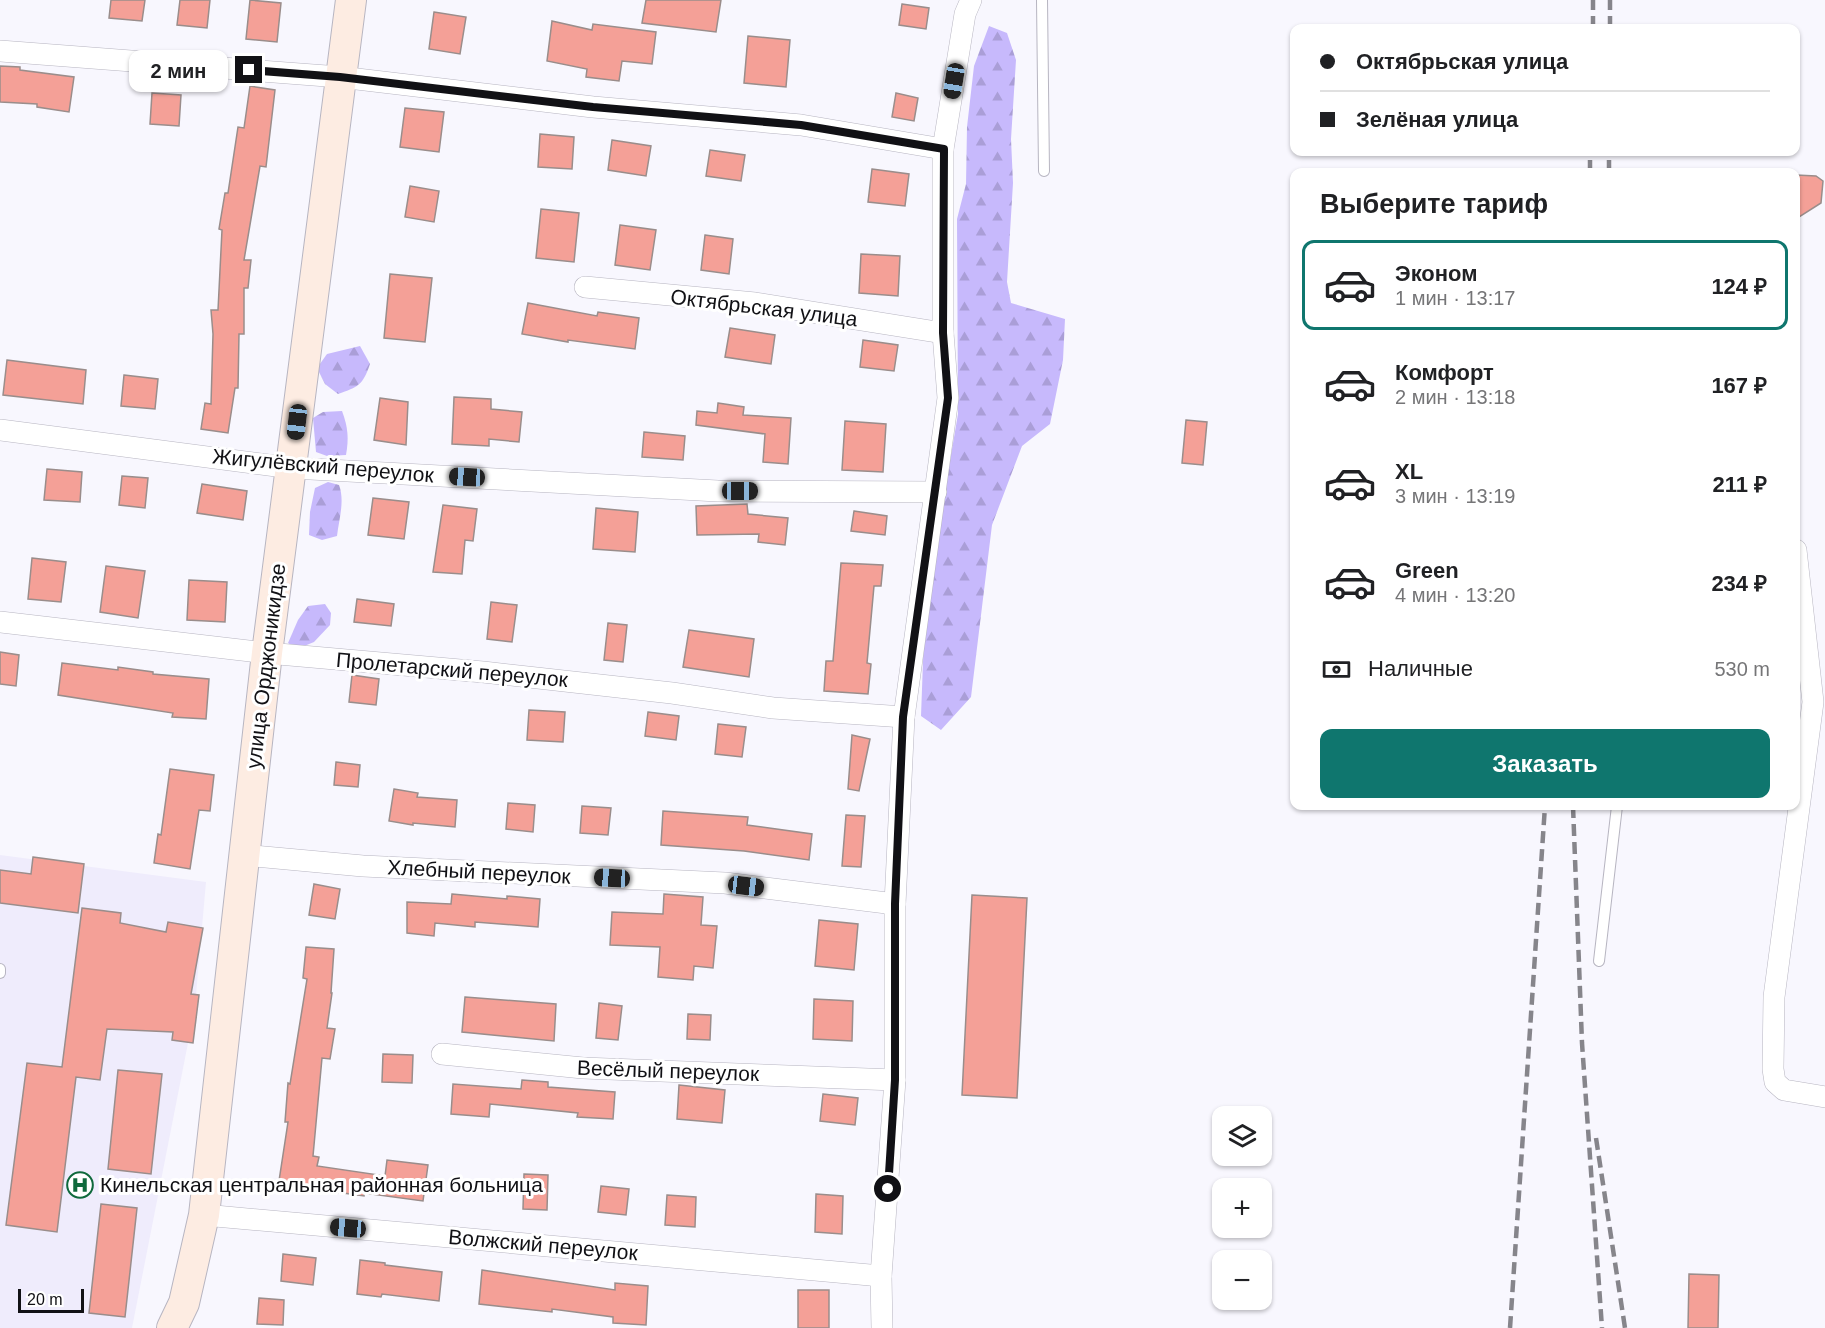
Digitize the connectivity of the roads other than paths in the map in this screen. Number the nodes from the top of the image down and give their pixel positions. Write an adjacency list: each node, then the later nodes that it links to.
1 (351, 0): 5 (street, улица Орджоникидзе)
2 (971, 0): 6 (street)
3 (1042, 0): 7 (lane)
4 (0, 51): 5 (street)
5 (340, 77): 6 (street); 11 (street, улица Орджоникидзе)
6 (944, 149): 9 (street)
7 (1044, 171)
8 (585, 287): 9 (street, Октябрьская улица)
9 (943, 333): 12 (street)
10 (0, 430): 11 (street, Жигулёвский переулок)
11 (292, 468): 12 (street, Жигулёвский переулок); 15 (street, улица Орджоникидзе)
12 (936, 492): 16 (street)
13 (1800, 586): 17 (street)
14 (0, 622): 15 (street, Пролетарский переулок)
15 (267, 653): 16 (street, Пролетарский переулок); 20 (street, улица Орджоникидзе)
16 (903, 717): 21 (street)
17 (1800, 800)
18 (1617, 810): 22 (lane)
19 (1799, 810): 25 (street)
20 (243, 855): 21 (street, Хлебный переулок); 26 (street, улица Орджоникидзе)
21 (895, 904): 24 (street)
22 (1599, 961)
23 (442, 1054): 24 (street, Весёлый переулок)
24 (895, 1080): 27 (street)
25 (1825, 1097)
26 (204, 1215): 27 (street, Волжский переулок); 28 (street, улица Орджоникидзе)
27 (881, 1276): 29 (street)
28 (172, 1328)
29 (882, 1328)

